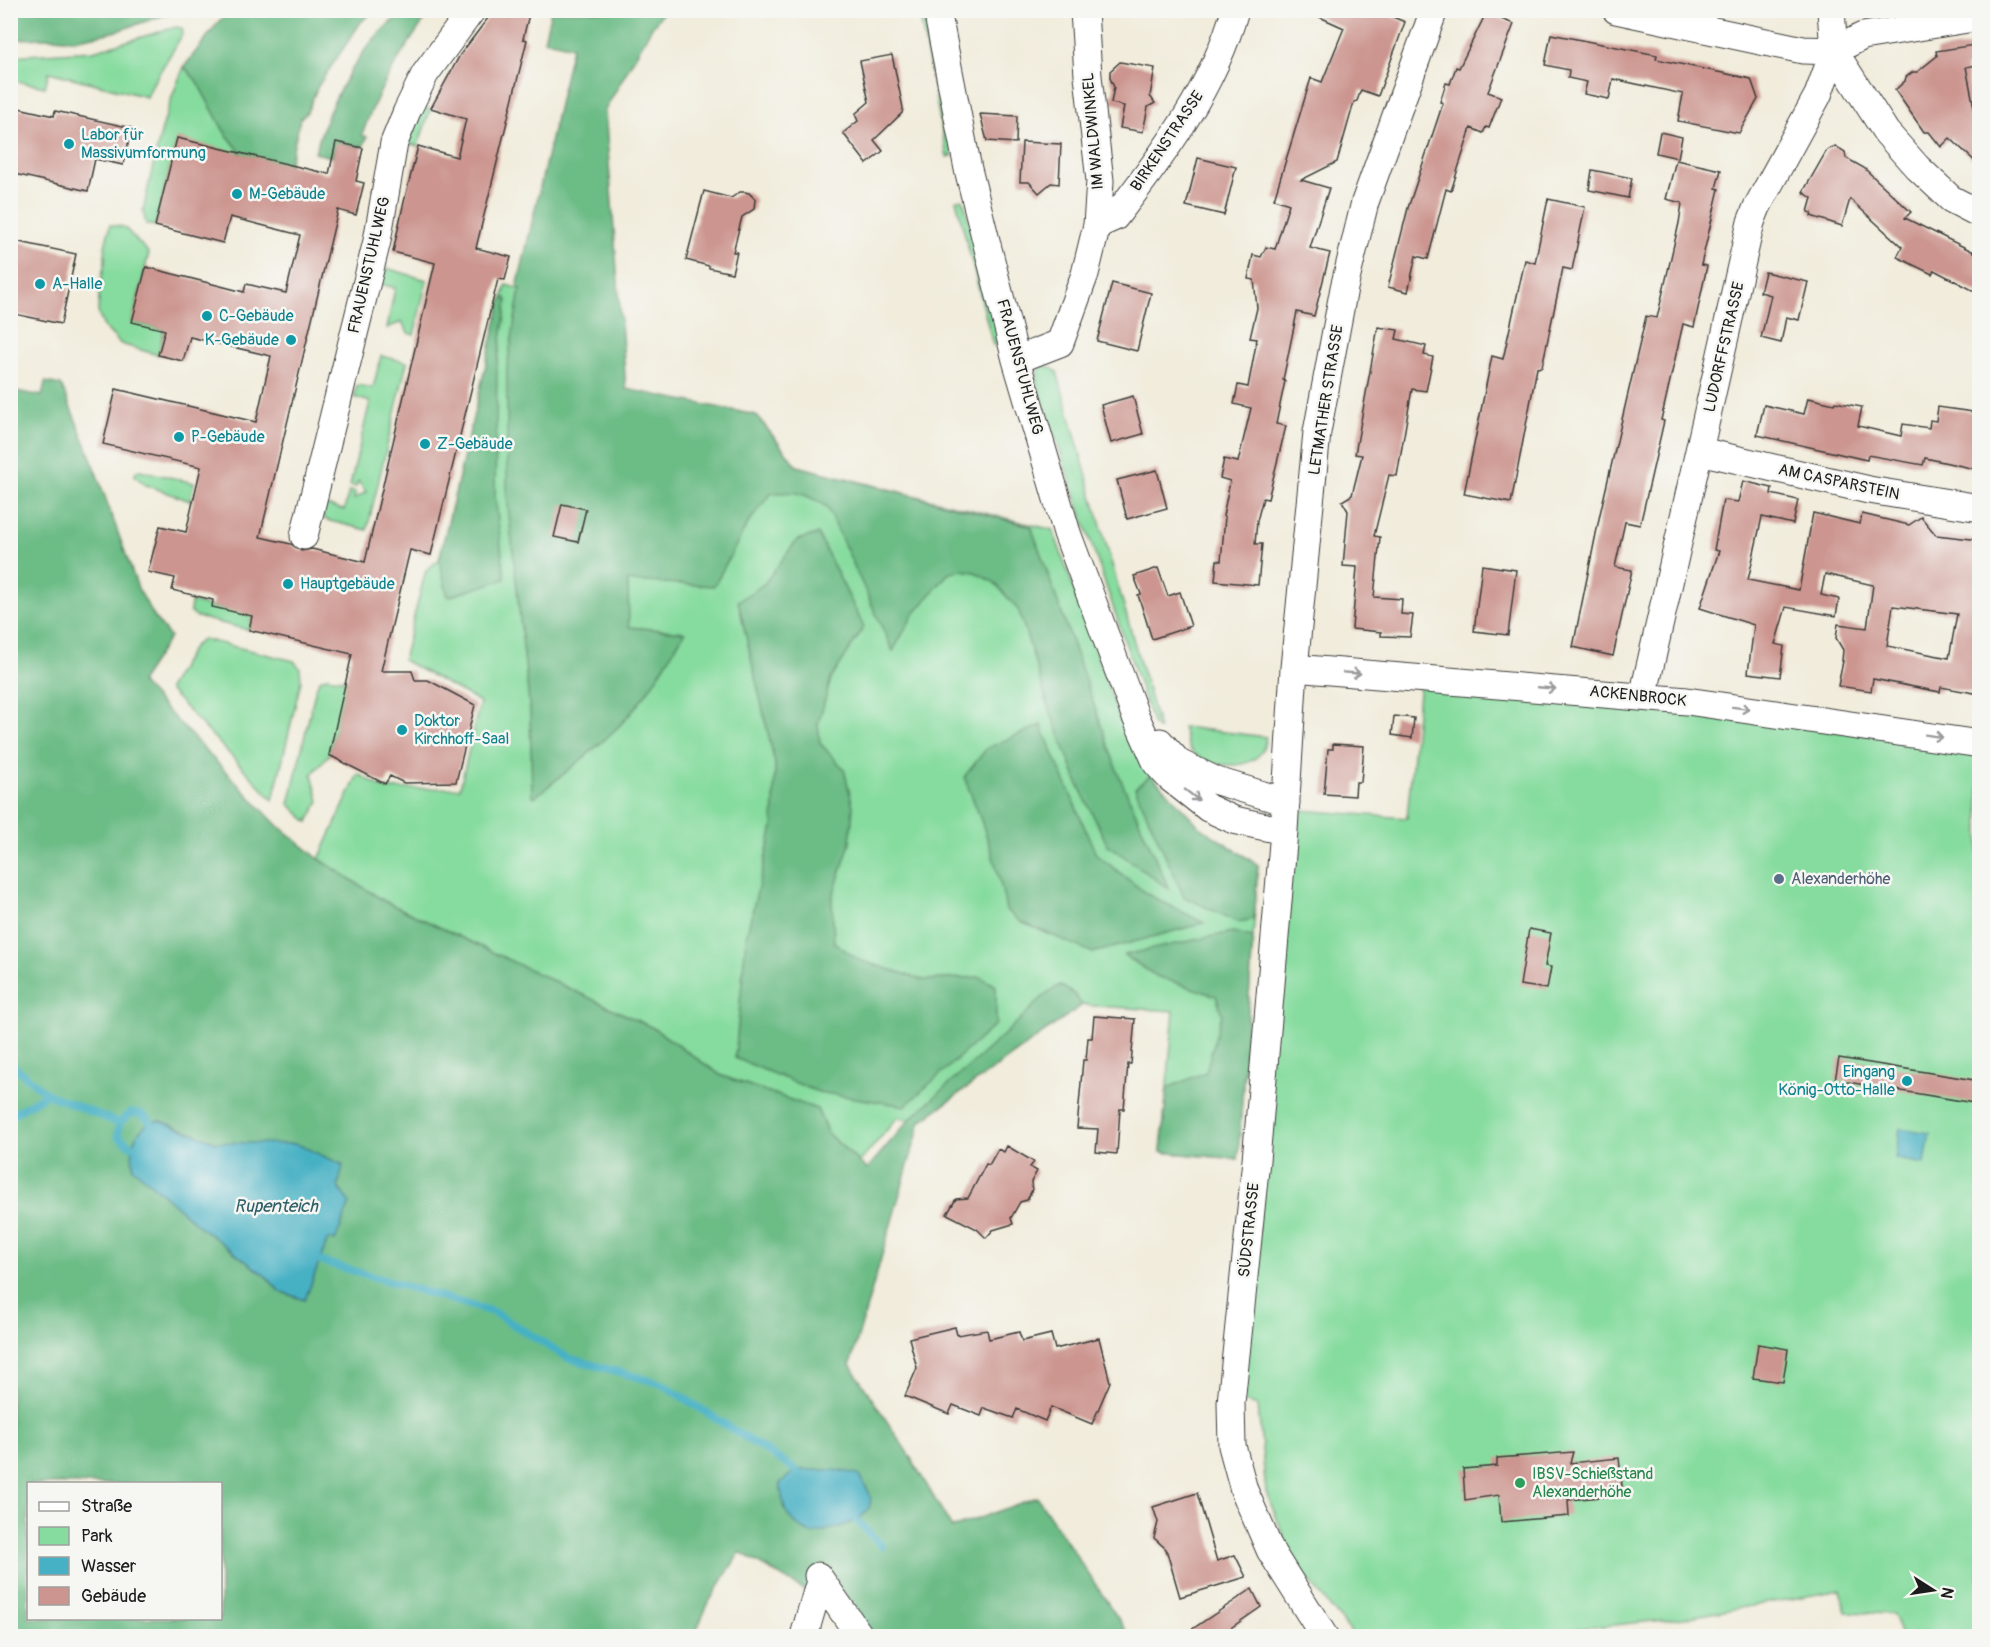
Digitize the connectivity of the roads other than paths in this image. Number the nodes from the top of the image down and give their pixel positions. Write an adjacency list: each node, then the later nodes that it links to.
1 (472, 10): 15 (street, FRAUENSTUHLWEG)
2 (937, 10): 12 (street, FRAUENSTUHLWEG)
3 (1084, 10): 11 (street, IM WALDWINKEL)
4 (1235, 10): 11 (street, BIRKENSTRASSE)
5 (1434, 10): 16 (street, LETMATHER STRASSE)
6 (1616, 10): 9 (street)
7 (1831, 10): 9 (street, LUDORFFSTRASSE)
8 (1980, 17): 9 (street)
9 (1834, 51): 10 (street); 13 (street, LUDORFFSTRASSE)
10 (1980, 214)
11 (1097, 225): 12 (street, IM WALDWINKEL)
12 (1016, 360): 18 (street, FRAUENSTUHLWEG)
13 (1700, 451): 14 (street, AM CASPARSTEIN); 17 (street, LUDORFFSTRASSE)
14 (1980, 508)
15 (304, 536)
16 (1294, 668): 17 (street, ACKENBROCK, one-way to 17); 20 (street, LETMATHER STRASSE)
17 (1643, 697): 19 (street, ACKENBROCK, one-way to 19)
18 (1135, 715): 20 (street, FRAUENSTUHLWEG); 21 (street, FRAUENSTUHLWEG, one-way to 21)
19 (1980, 744)
20 (1286, 802): 21 (street, SÜDSTRASSE)
21 (1284, 831): 24 (street, SÜDSTRASSE)
22 (804, 1636): 23 (street)
23 (860, 1636)
24 (1324, 1636)

